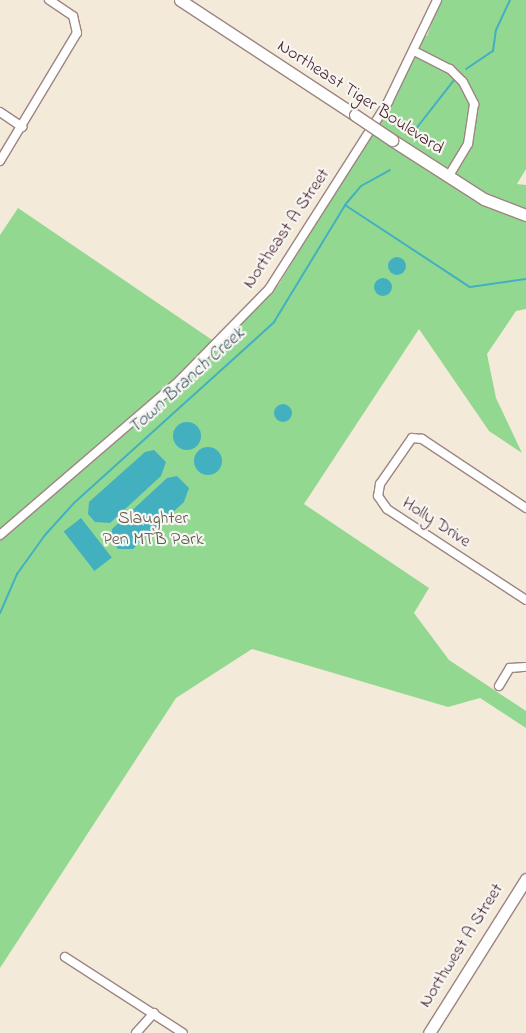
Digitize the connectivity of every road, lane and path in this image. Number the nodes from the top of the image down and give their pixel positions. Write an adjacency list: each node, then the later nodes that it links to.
1 (49, 0): 6 (street)
2 (180, 0): 9 (street, Northeast Tiger Boulevard, bridge)
3 (437, 0): 4 (street, Northeast A Street)
4 (416, 52): 9 (street); 12 (street, Northeast A Street)
5 (0, 112): 6 (street)
6 (22, 127): 7 (street)
7 (3, 150): 8 (street)
8 (0, 161)
9 (448, 177): 10 (street, Northeast Tiger Boulevard)
10 (526, 215)
11 (526, 508): 13 (street, Holly Drive)
12 (0, 536)
13 (526, 600)
14 (526, 667): 15 (street)
15 (499, 686)
16 (526, 879): 21 (street, Northwest A Street)
17 (65, 957): 18 (street)
18 (154, 1013): 19 (street); 20 (street)
19 (136, 1033)
20 (183, 1033)
21 (429, 1033)

